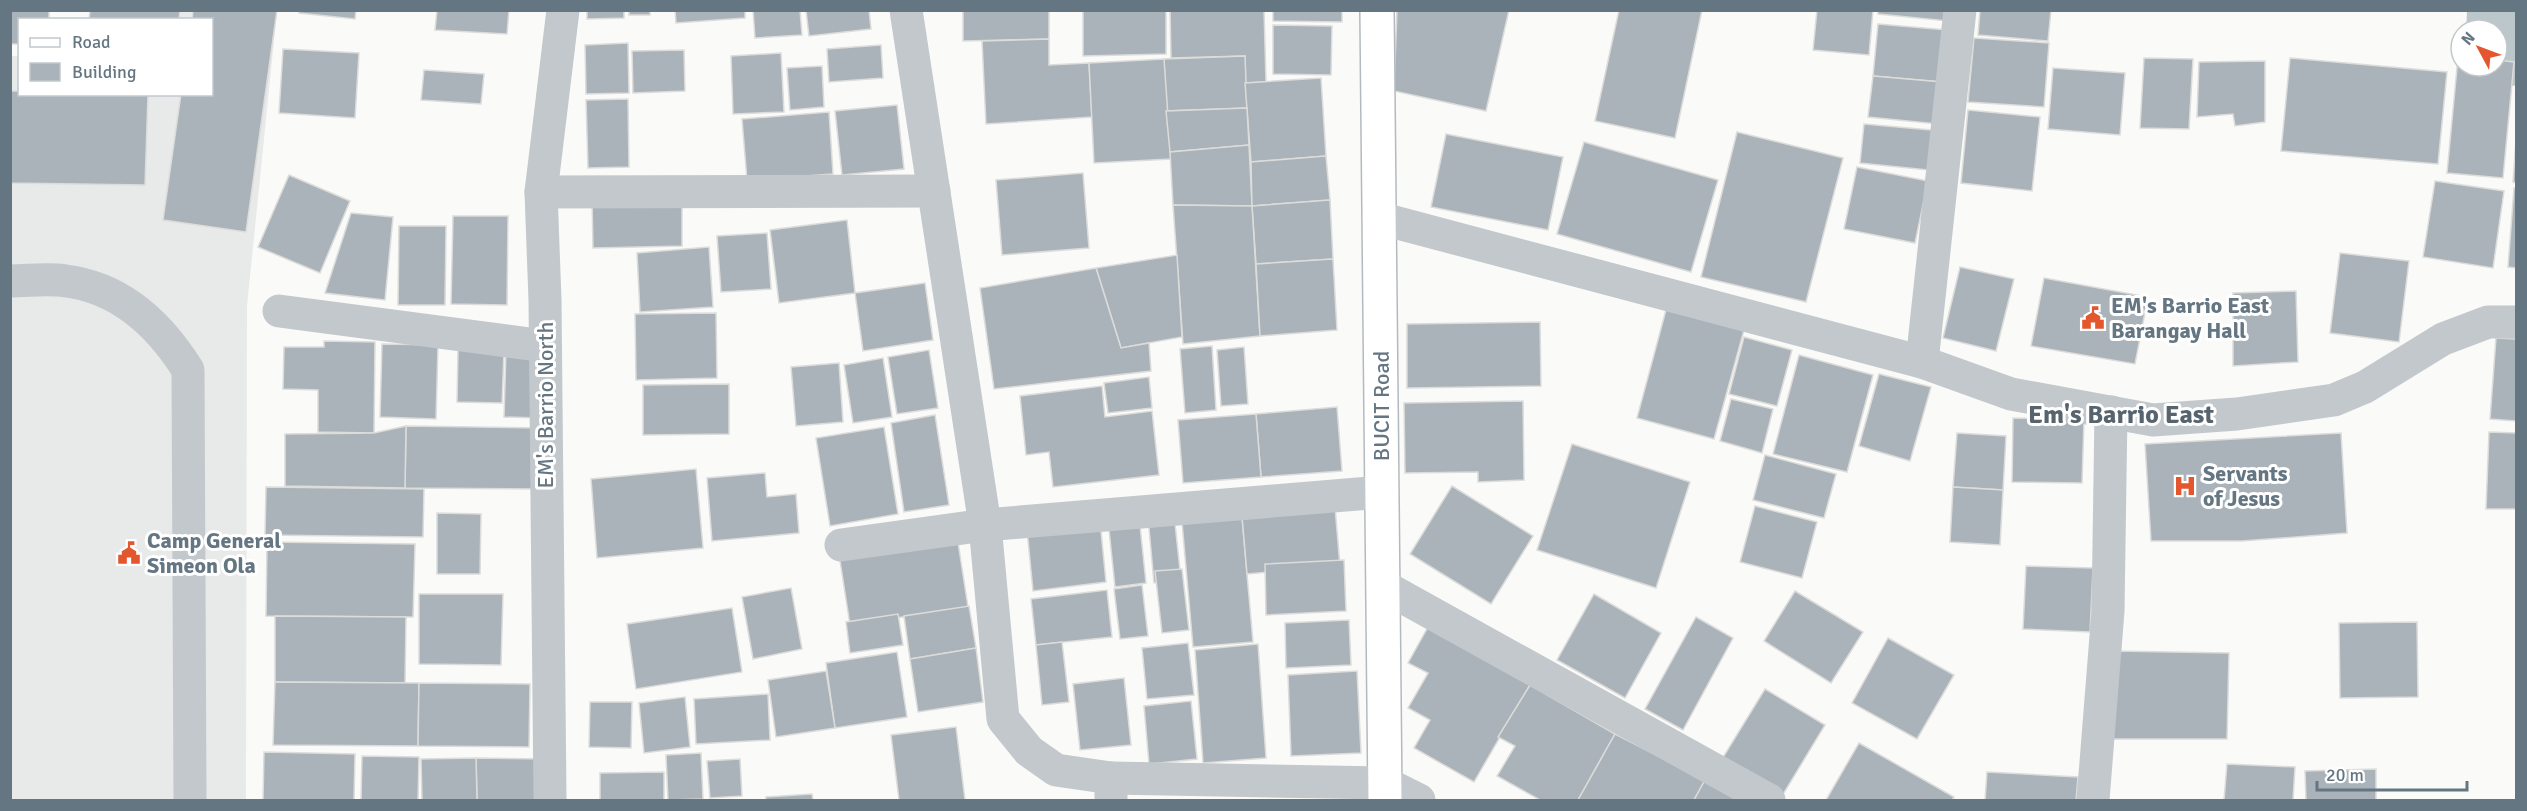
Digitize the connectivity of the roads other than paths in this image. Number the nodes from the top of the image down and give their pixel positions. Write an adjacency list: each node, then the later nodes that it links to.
1 (563, 10): 5 (street, EM's Barrio North)
2 (906, 10): 6 (street)
3 (1377, 10): 7 (street, BUCIT Road)
4 (1960, 10): 12 (street)
5 (541, 192): 6 (street); 11 (street, EM's Barrio North)
6 (934, 192): 15 (street)
7 (1379, 218): 12 (street); 14 (street, BUCIT Road)
8 (10, 281): 20 (street)
9 (279, 311): 11 (street)
10 (2517, 322): 13 (street)
11 (545, 346): 21 (street, EM's Barrio North)
12 (1922, 362): 13 (street)
13 (2111, 412): 24 (street)
14 (1382, 492): 15 (street); 17 (street, BUCIT Road)
15 (985, 525): 16 (street); 18 (street)
16 (841, 545)
17 (1383, 586): 19 (street, BUCIT Road); 23 (street)
18 (1111, 789): 19 (street)
19 (1385, 792): 22 (street)
20 (190, 801)
21 (550, 801)
22 (1419, 801)
23 (1769, 801)
24 (2093, 801)

